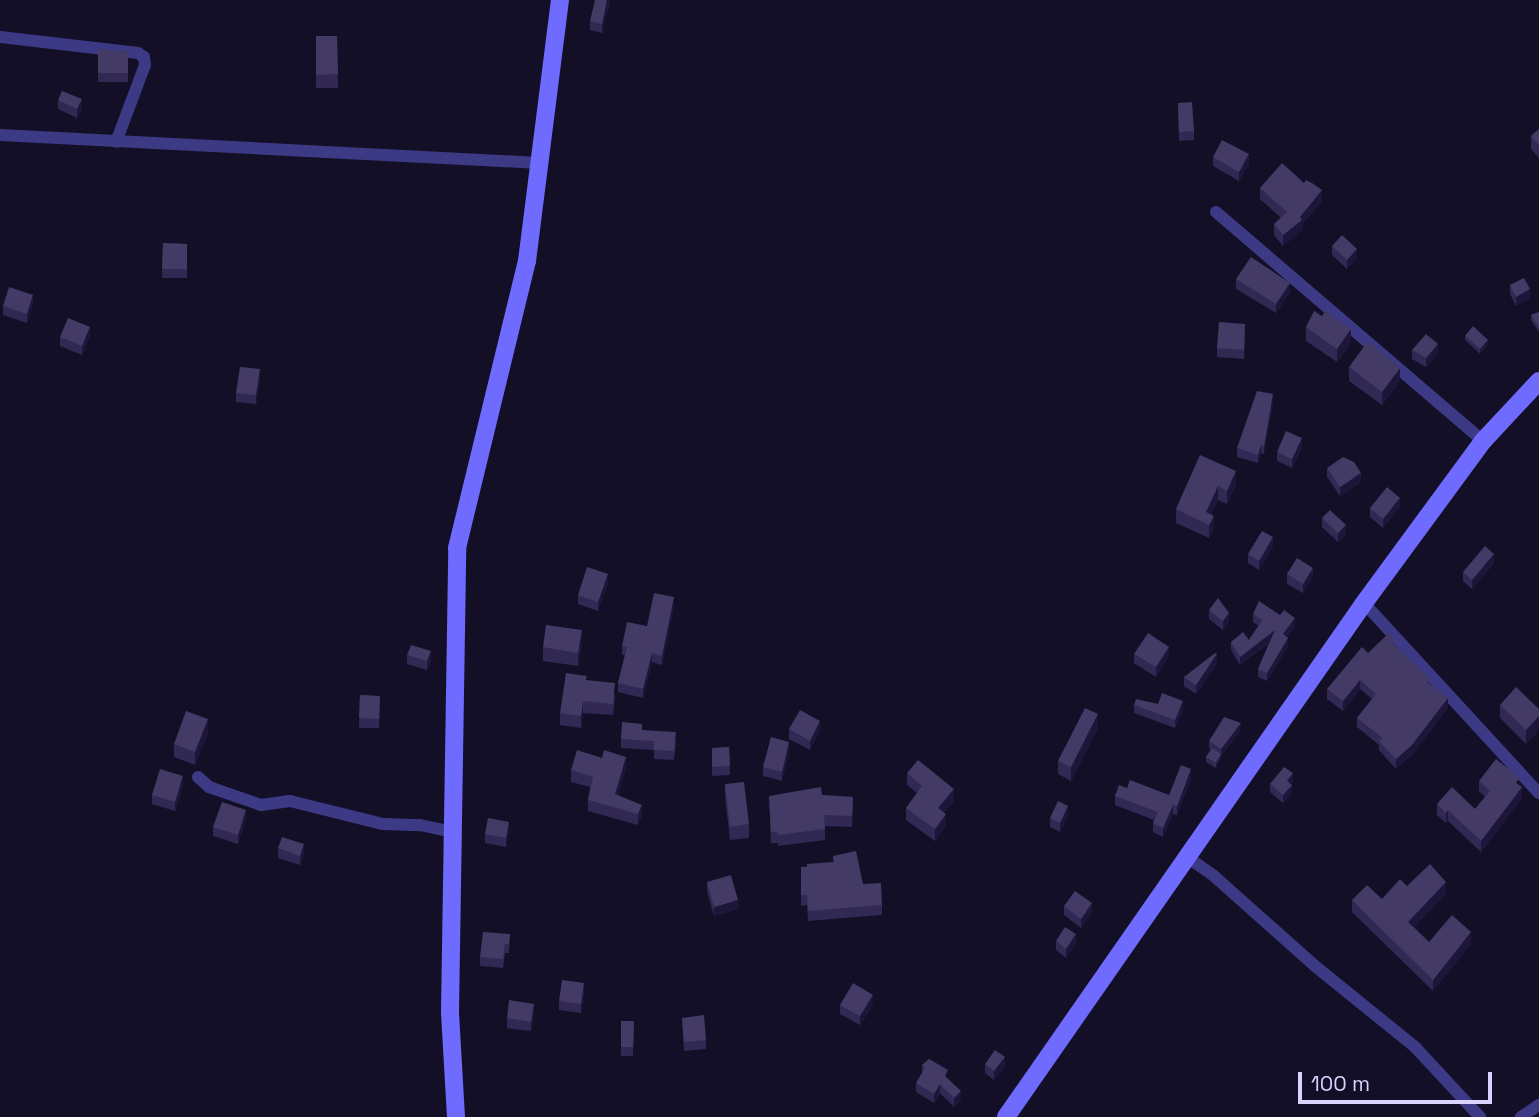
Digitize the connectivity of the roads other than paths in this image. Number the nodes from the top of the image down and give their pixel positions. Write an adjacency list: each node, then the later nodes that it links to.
1 (560, 0): 5 (main road)
2 (0, 37): 4 (street)
3 (0, 135): 4 (street)
4 (116, 142): 5 (street)
5 (539, 163): 12 (main road)
6 (1216, 212): 8 (street)
7 (1539, 381): 8 (main road)
8 (1483, 441): 9 (main road)
9 (1364, 603): 11 (street); 13 (main road)
10 (198, 777): 12 (street)
11 (1539, 793)
12 (453, 832): 15 (main road)
13 (1187, 857): 16 (main road); 17 (street)
14 (1539, 1105): 18 (street)
15 (456, 1117)
16 (1006, 1117)
17 (1480, 1117)
18 (1521, 1117)

